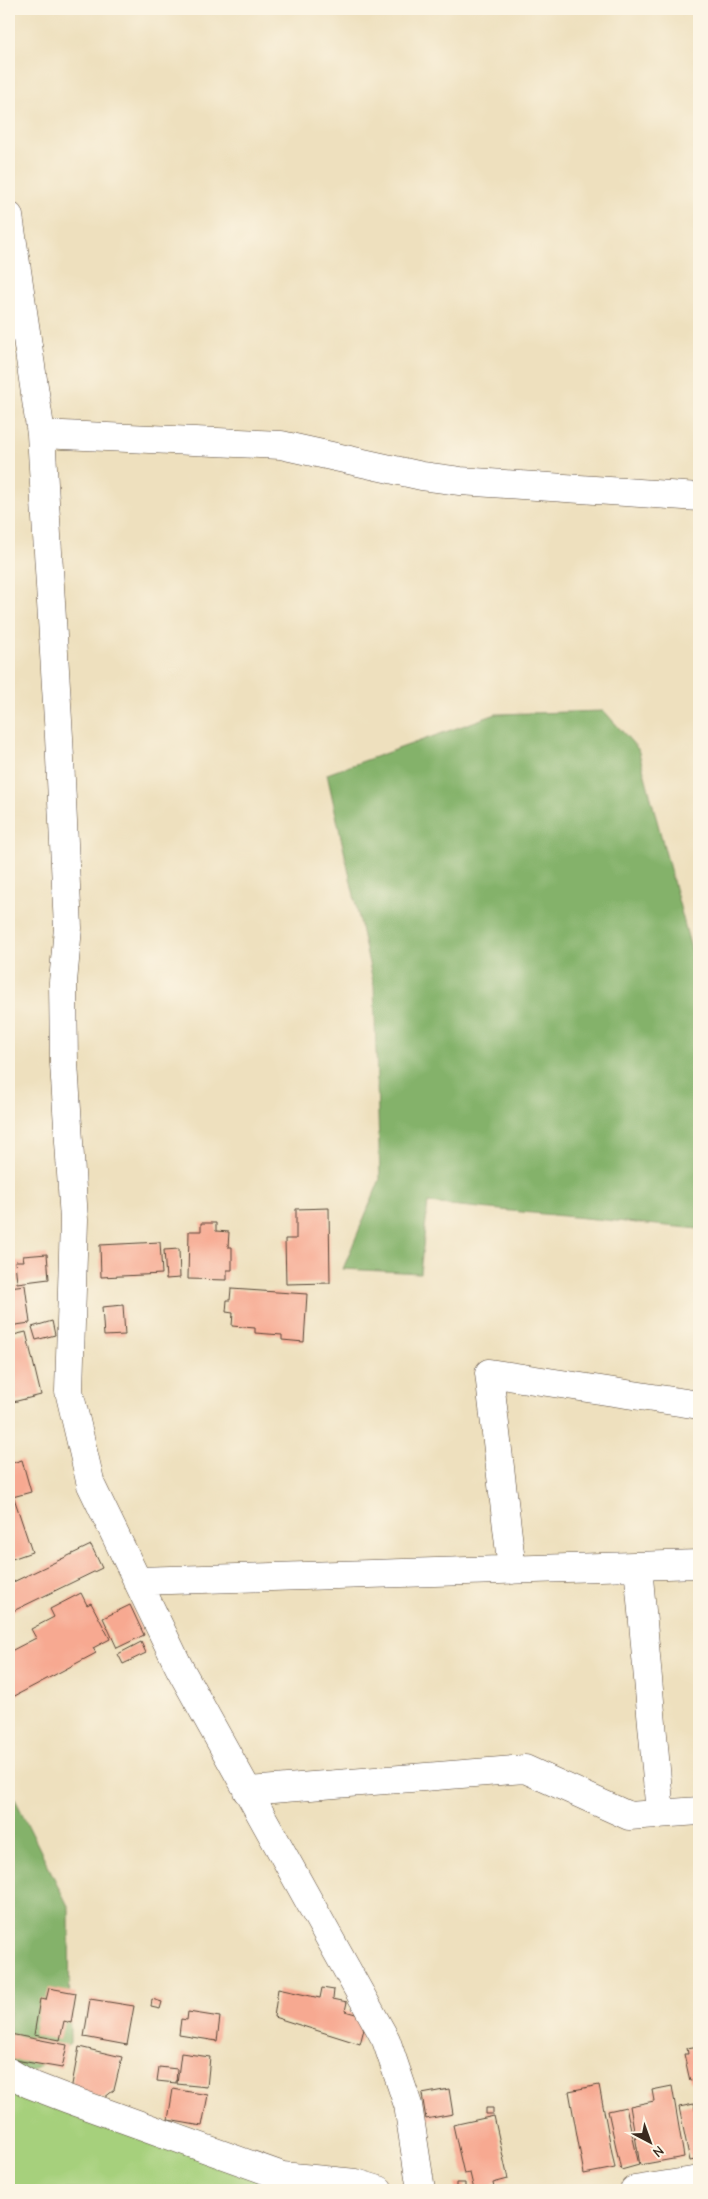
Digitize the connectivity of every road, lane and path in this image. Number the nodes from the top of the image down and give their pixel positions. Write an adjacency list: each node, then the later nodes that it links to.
1 (9, 216): 2 (street)
2 (41, 434): 3 (street); 8 (street)
3 (699, 497)
4 (699, 1405): 7 (street)
5 (699, 1564): 6 (street)
6 (638, 1566): 7 (street); 11 (street)
7 (512, 1570): 8 (street)
8 (137, 1581): 9 (street)
9 (248, 1791): 11 (street); 15 (street)
10 (699, 1811): 11 (street)
11 (660, 1814)
12 (9, 2072): 14 (street)
13 (699, 2180): 16 (street)
14 (379, 2190)
15 (421, 2190)
16 (634, 2190)

